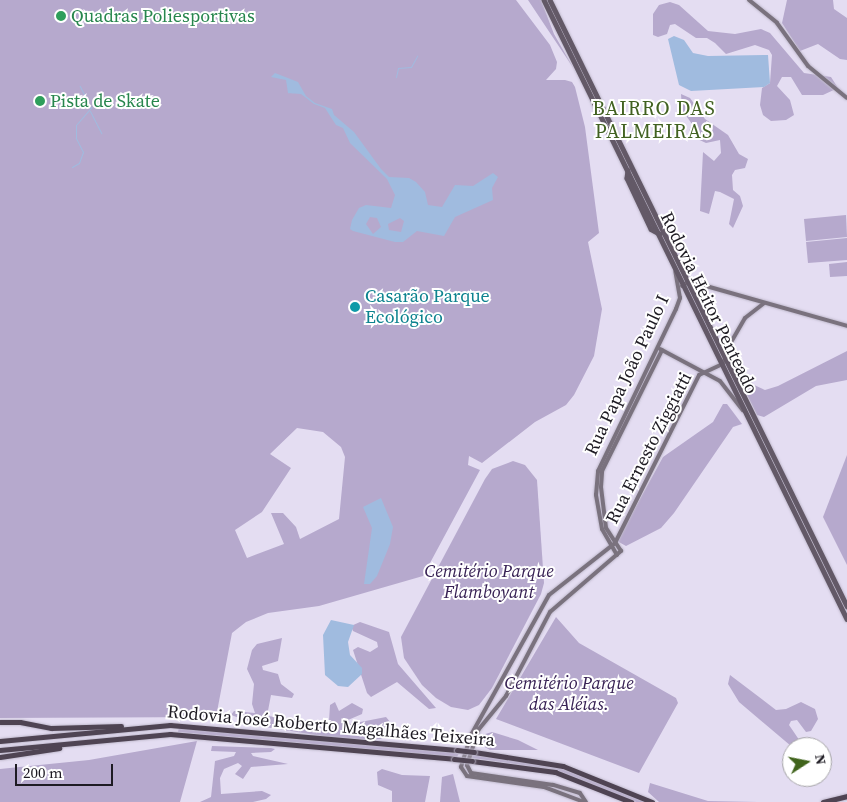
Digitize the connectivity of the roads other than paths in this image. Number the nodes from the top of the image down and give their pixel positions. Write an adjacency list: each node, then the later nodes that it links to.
1 (544, 0): 5 (main road, Rodovia Heitor Penteado)
2 (550, 0): 6 (main road, Rodovia Heitor Penteado)
3 (750, 1): 4 (street)
4 (847, 98)
5 (672, 259): 6 (main road, Rodovia Heitor Penteado); 7 (street, Rua Papa João Paulo I)
6 (686, 283): 7 (street, Rua Papa João Paulo I); 8 (street); 13 (main road, Rodovia Heitor Penteado); 14 (main road, Rodovia Heitor Penteado)
7 (680, 292): 12 (street, Rua Papa João Paulo I)
8 (748, 298): 9 (street); 10 (street)
9 (764, 303): 10 (street); 11 (street)
10 (753, 309): 13 (street)
11 (847, 326)
12 (660, 349): 15 (street); 17 (street, Rua Papa João Paulo I); 18 (street, Rua Papa João Paulo I)
13 (726, 359): 14 (street); 22 (main road, Rodovia Heitor Penteado)
14 (723, 364): 15 (street, Rua Ernesto Ziggiatti); 16 (main road, Rodovia Heitor Penteado)
15 (704, 372): 16 (street); 17 (street, Rua Ernesto Ziggiatti)
16 (751, 420): 23 (main road, Rodovia Heitor Penteado)
17 (615, 543): 18 (street, Rua Ernesto Ziggiatti); 19 (street, Rua Papa João Paulo I)
18 (610, 547): 19 (street, Rua Papa João Paulo I); 20 (street, Rua Ernesto Ziggiatti)
19 (617, 555): 21 (street)
20 (576, 573): 21 (street); 24 (street, Rua Ernesto Ziggiatti)
21 (582, 581): 25 (street)
22 (847, 606)
23 (847, 619)
24 (506, 675): 25 (street); 32 (street, Rua Ernesto Ziggiatti)
25 (515, 680): 32 (street)
26 (0, 722): 27 (highway)
27 (146, 726): 29 (highway, Rodovia José Roberto Magalhães Teixeira); 38 (highway, Rodovia José Roberto Magalhães Teixeira, bridge)
28 (104, 740): 30 (highway, Rodovia José Roberto Magalhães Teixeira); 31 (highway); 33 (highway, Rodovia José Roberto Magalhães Teixeira, bridge)
29 (0, 741)
30 (0, 750)
31 (0, 757)
32 (486, 777): 35 (street)
33 (597, 787): 36 (highway); 37 (highway, Rodovia José Roberto Magalhães Teixeira)
34 (847, 796): 39 (highway)
35 (585, 802)
36 (627, 802)
37 (631, 802)
38 (652, 802)
39 (823, 802)

